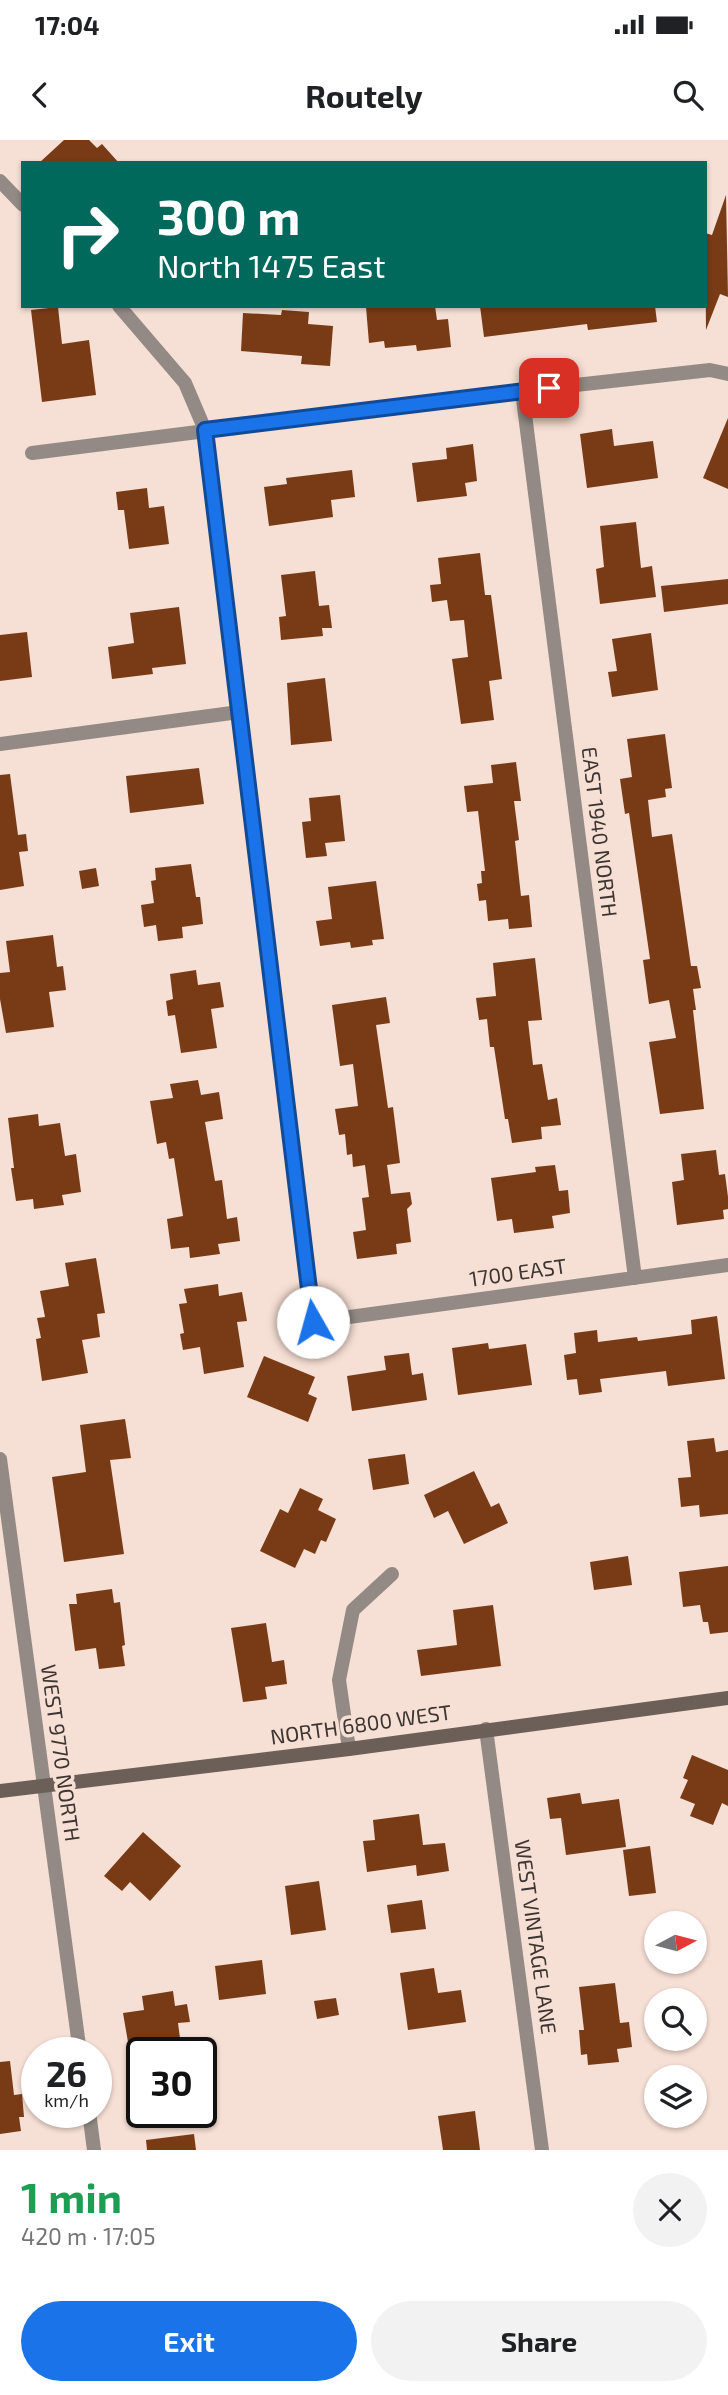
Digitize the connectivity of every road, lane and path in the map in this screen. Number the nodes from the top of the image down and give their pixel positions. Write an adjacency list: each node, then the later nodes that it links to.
1 (0, 181): 2 (street)
2 (21, 203)
3 (121, 308): 6 (street)
4 (728, 374): 5 (street)
5 (522, 391): 6 (street); 11 (street, EAST 1940 NORTH)
6 (205, 430): 7 (street); 8 (street)
7 (32, 453)
8 (239, 712): 9 (street); 11 (street, 1700 EAST)
9 (0, 744)
10 (728, 1265): 11 (street, 1700 EAST)
11 (635, 1278)
12 (0, 1459): 17 (street, WEST 9770 NORTH)
13 (392, 1574): 16 (street)
14 (728, 1698): 15 (street, NORTH 6800 WEST)
15 (486, 1729): 16 (street, NORTH 6800 WEST); 22 (street, WEST VINTAGE LANE)
16 (349, 1749): 17 (street, NORTH 6800 WEST)
17 (43, 1786): 18 (street, NORTH 6800 WEST); 19 (street, WEST 9770 NORTH)
18 (0, 1791)
19 (78, 2037)
20 (91, 2128): 21 (street)
21 (94, 2150)
22 (542, 2150)

